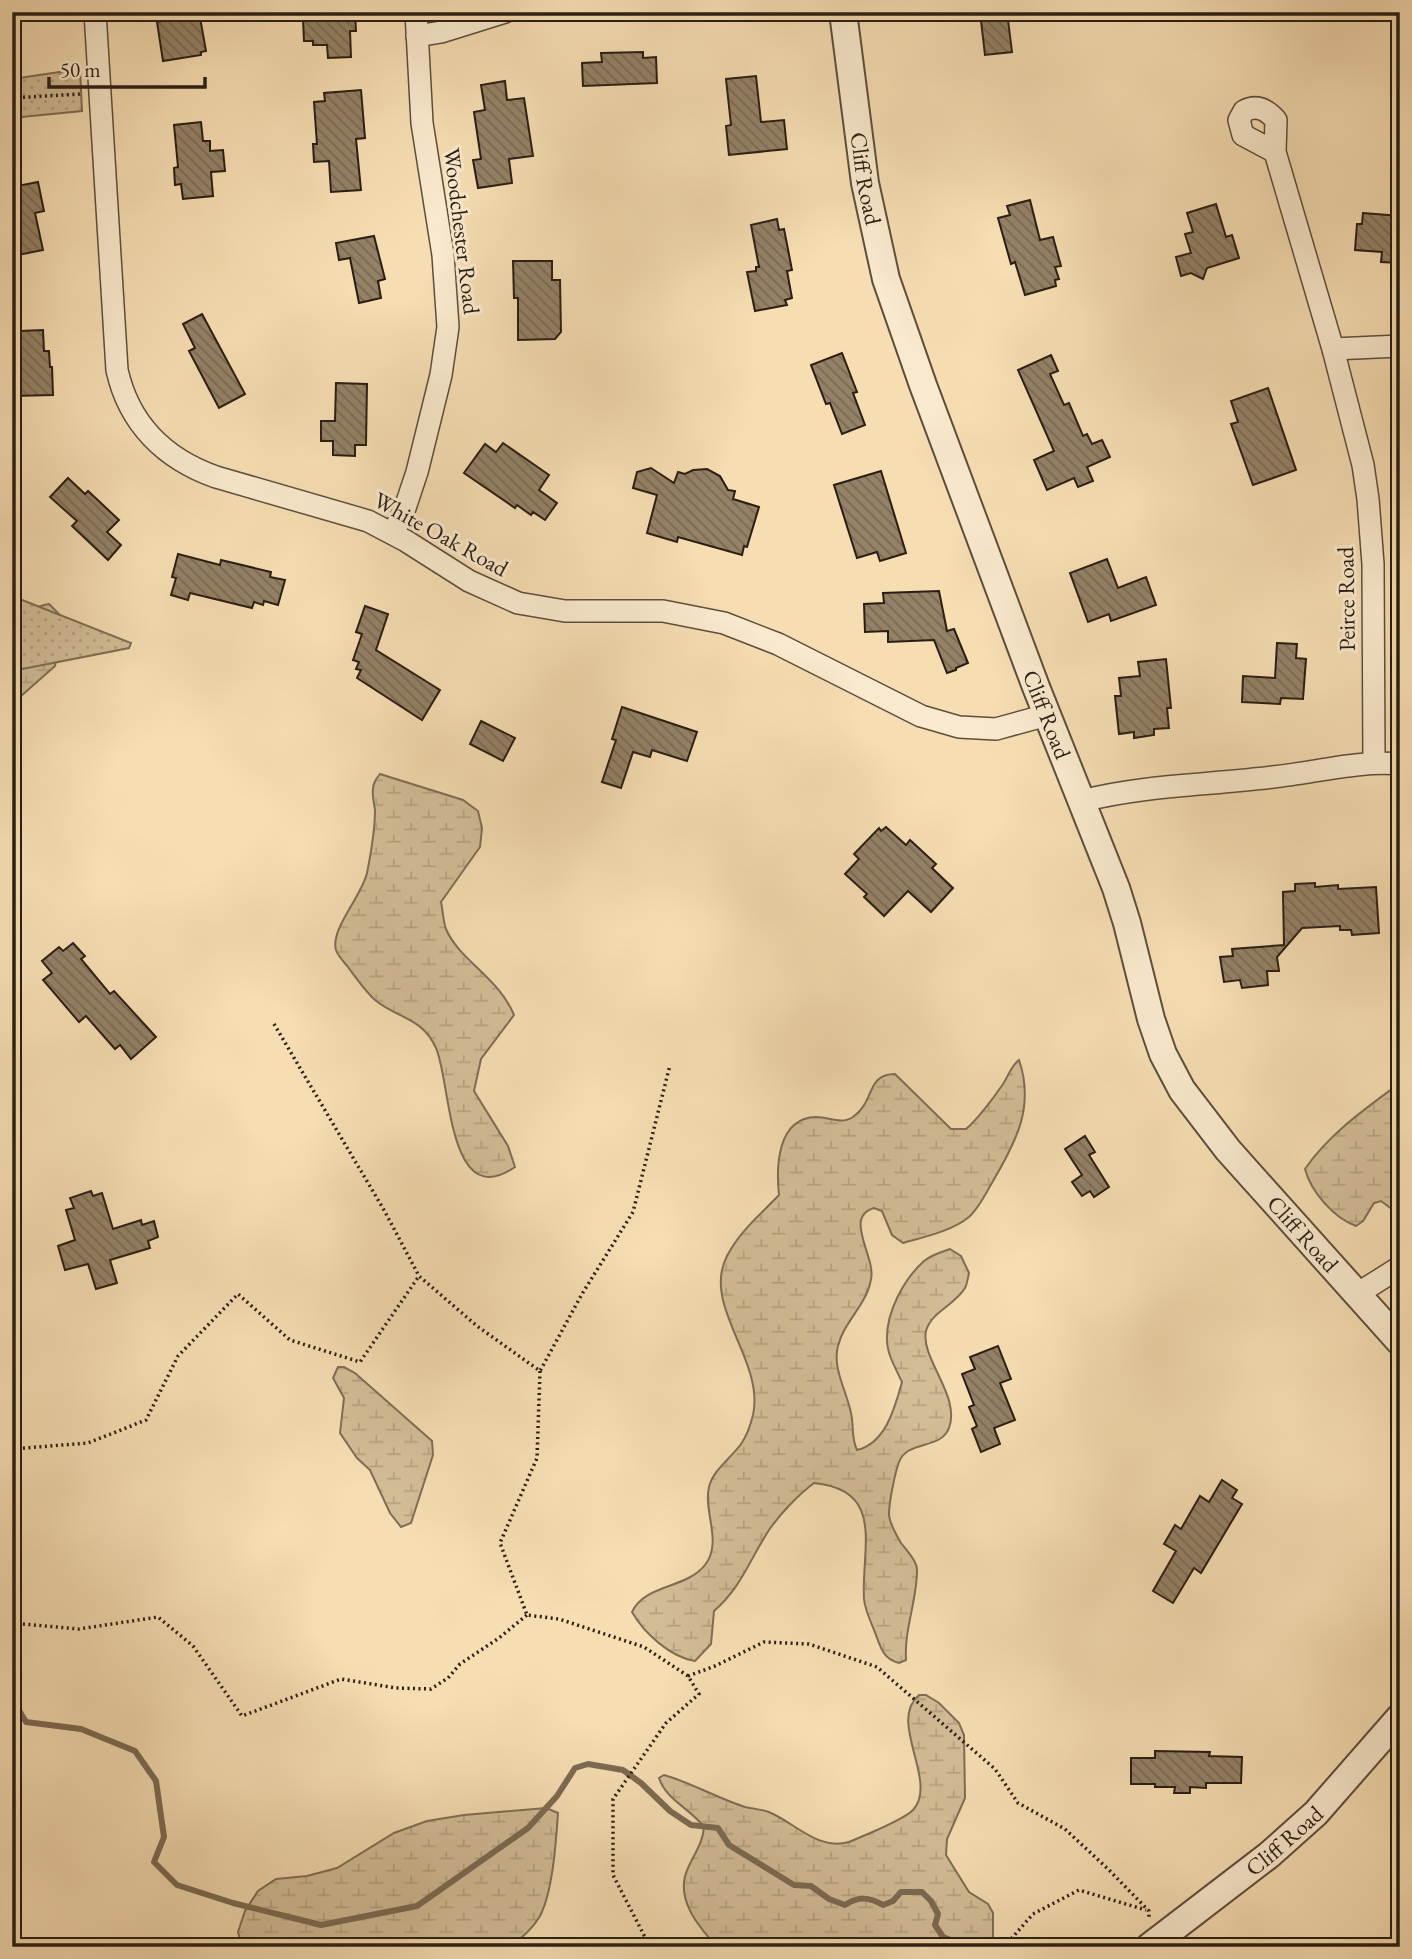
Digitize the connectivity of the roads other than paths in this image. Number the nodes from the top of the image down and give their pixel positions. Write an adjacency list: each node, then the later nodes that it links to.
1 (94, 12): 9 (street, White Oak Road)
2 (416, 12): 5 (street, Woodchester Road)
3 (505, 12): 5 (street)
4 (844, 12): 10 (street, Cliff Road)
5 (417, 36): 9 (street, Woodchester Road)
6 (1275, 152): 8 (street, Peirce Road)
7 (1400, 346): 8 (street)
8 (1334, 349): 11 (street, Peirce Road)
9 (393, 533): 10 (street, White Oak Road)
10 (1047, 715): 13 (street, Cliff Road)
11 (1374, 763): 12 (street); 13 (street)
12 (1400, 764)
13 (1082, 801): 15 (street, Cliff Road)
14 (1400, 1267): 15 (street)
15 (1357, 1294): 16 (street, Cliff Road)
16 (1400, 1342)
17 (1400, 1717): 18 (street, Cliff Road)
18 (1149, 1935)

